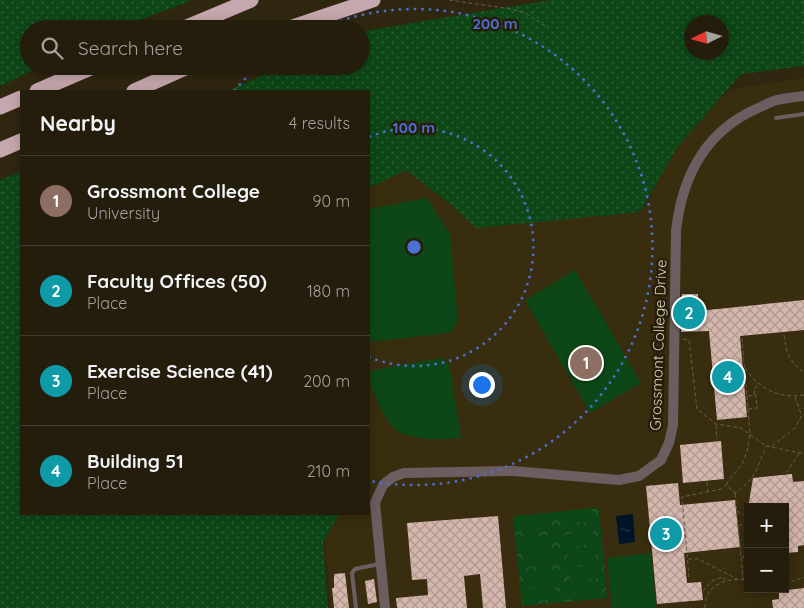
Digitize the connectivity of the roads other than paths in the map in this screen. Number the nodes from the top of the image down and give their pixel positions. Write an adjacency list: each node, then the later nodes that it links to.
1 (251, 0): 3 (highway)
2 (373, 0): 4 (highway)
3 (203, 20)
4 (313, 20)
5 (74, 75): 7 (highway)
6 (170, 75): 8 (highway)
7 (39, 90)
8 (136, 90)
9 (804, 96): 16 (street, Grossmont College Drive)
10 (20, 98): 11 (highway)
11 (0, 107)
12 (804, 114): 13 (lane)
13 (776, 118)
14 (20, 141): 15 (highway)
15 (0, 150)
16 (381, 564): 17 (lane); 18 (street, Grossmont College Drive)
17 (356, 608)
18 (385, 608)

